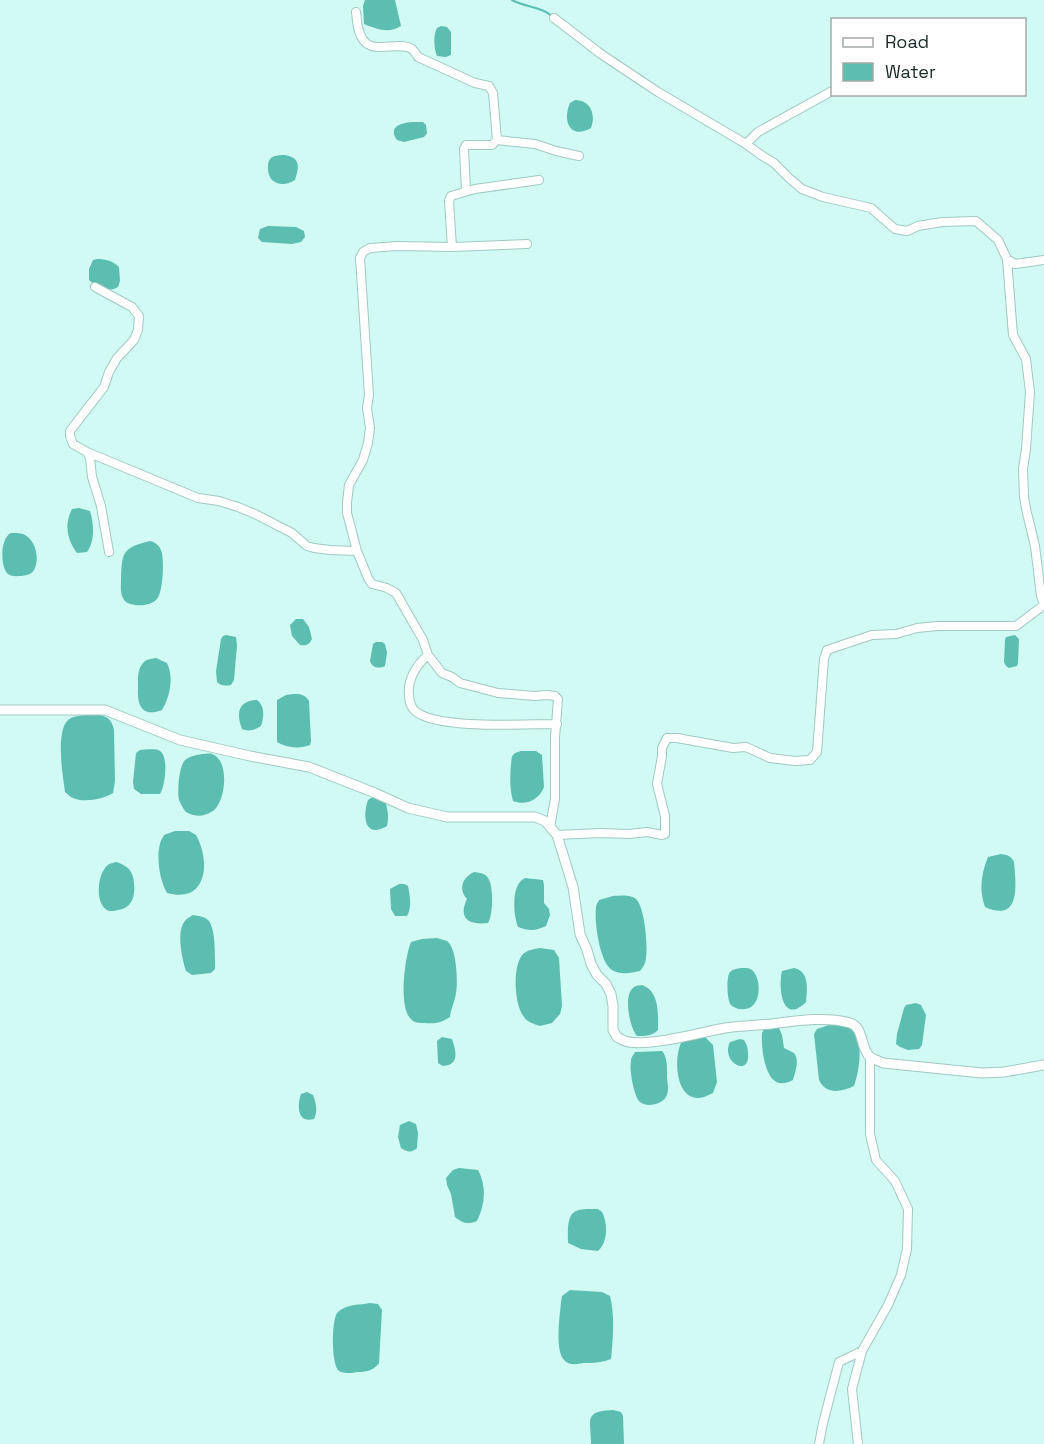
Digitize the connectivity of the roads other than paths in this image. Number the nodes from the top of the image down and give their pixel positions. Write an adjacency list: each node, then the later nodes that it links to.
1 (356, 12): 4 (street)
2 (554, 18): 5 (street)
3 (831, 92): 5 (street)
4 (497, 141): 6 (street); 8 (street)
5 (746, 144): 11 (street)
6 (579, 156)
7 (539, 180): 8 (street)
8 (466, 191): 10 (street)
9 (527, 243): 10 (street)
10 (452, 247): 15 (street)
11 (1007, 259): 12 (street); 17 (street)
12 (1044, 260)
13 (95, 286): 14 (street)
14 (87, 452): 15 (street); 16 (street)
15 (357, 551): 18 (street)
16 (109, 552)
17 (1044, 604): 22 (street)
18 (428, 655): 20 (street); 20 (street)
19 (0, 710): 21 (street)
20 (557, 724): 21 (street)
21 (550, 827): 22 (street)
22 (557, 835): 23 (street)
23 (870, 1057): 24 (street); 25 (street)
24 (1044, 1065)
25 (862, 1351): 26 (street); 27 (street)
26 (819, 1444)
27 (858, 1444)

